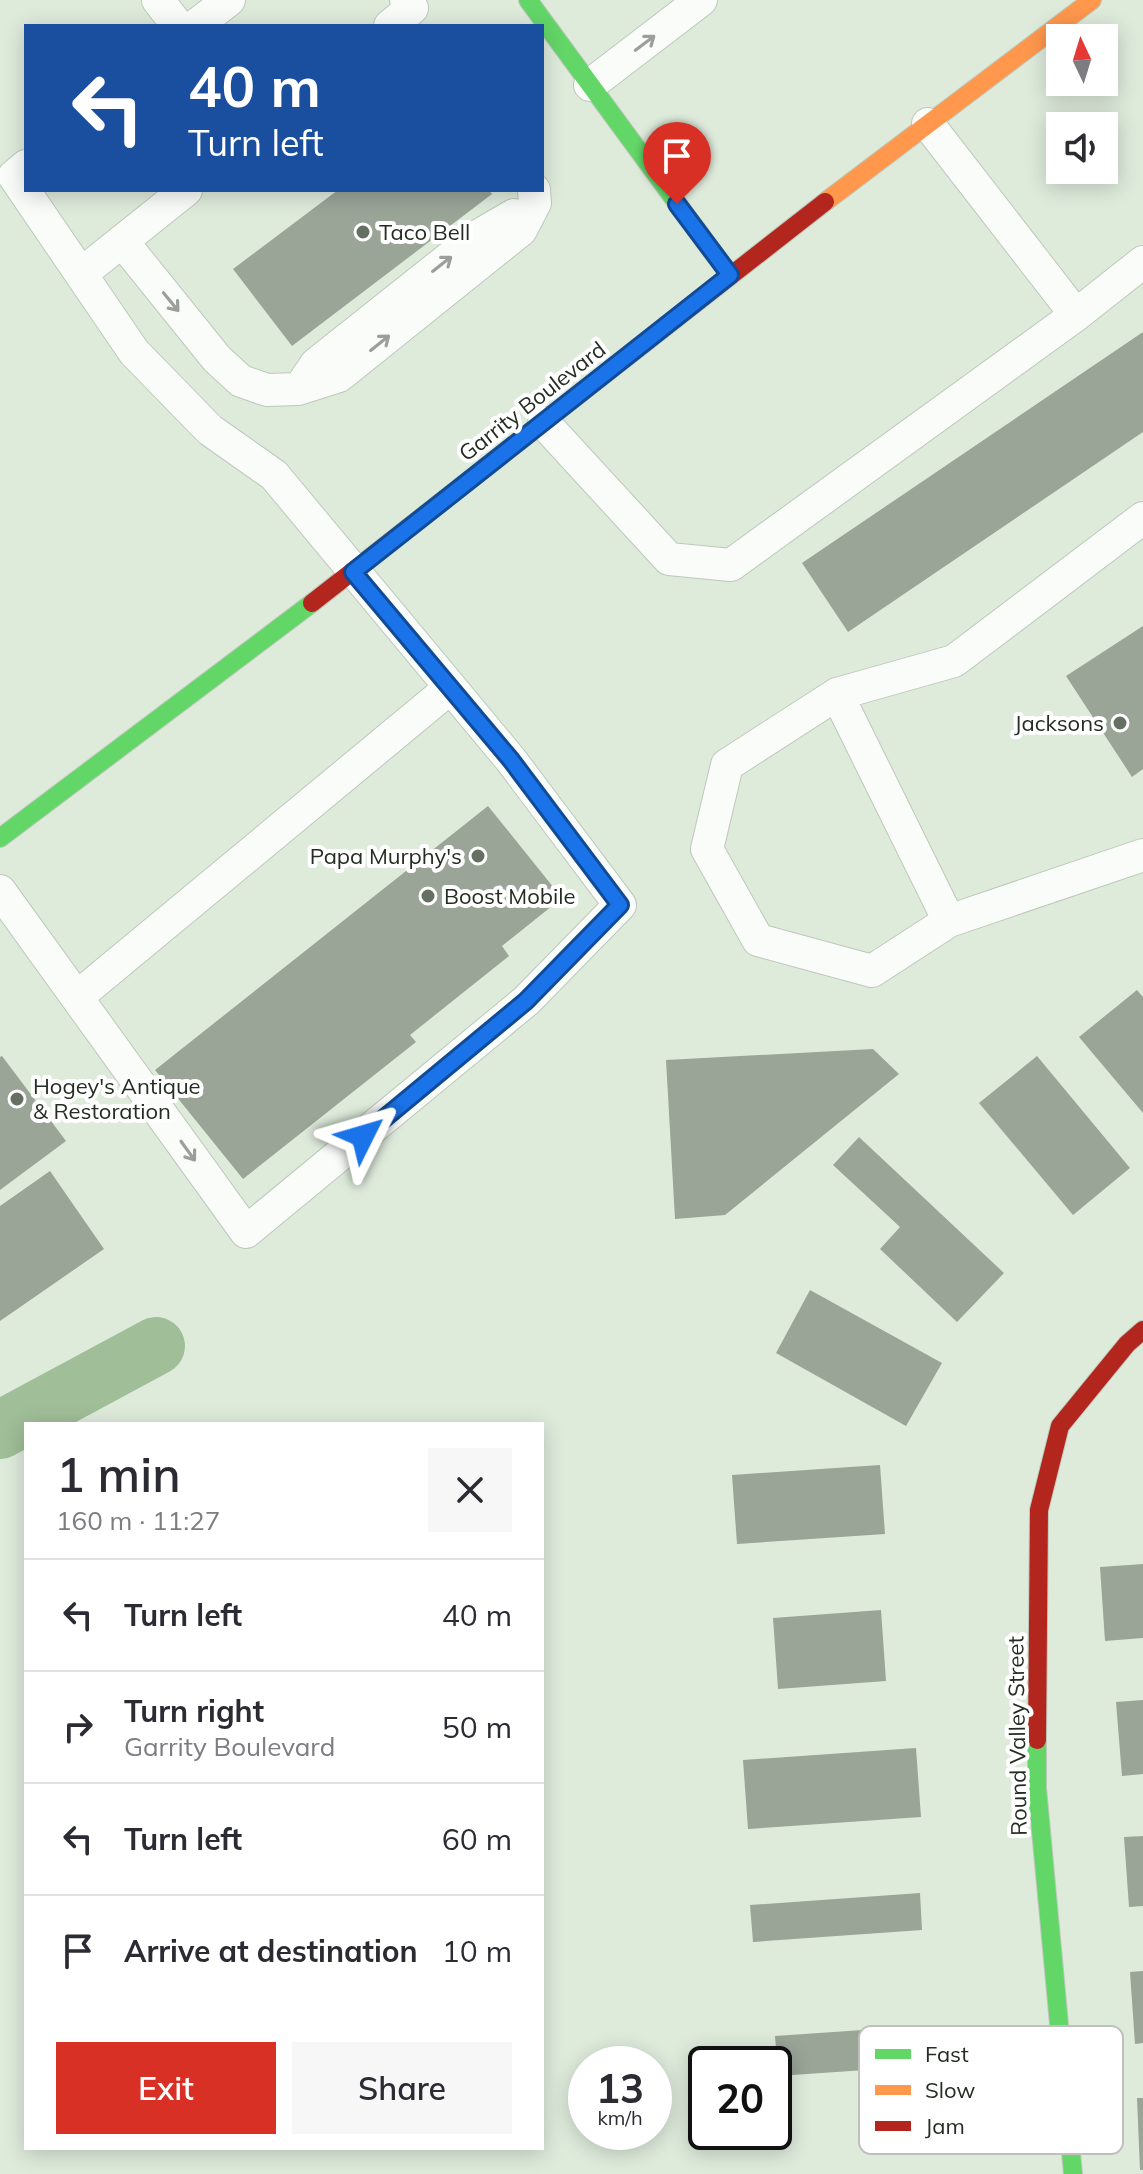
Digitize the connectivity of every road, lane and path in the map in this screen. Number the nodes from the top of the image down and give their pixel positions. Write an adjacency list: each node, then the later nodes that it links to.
1 (158, 0): 6 (lane)
2 (229, 0): 7 (lane)
3 (528, 0): 8 (main road)
4 (701, 0): 8 (lane, one-way to 4)
5 (1092, 0): 9 (main road, Garrity Boulevard)
6 (176, 24)
7 (198, 24)
8 (590, 85): 18 (main road)
9 (928, 124): 18 (main road, Garrity Boulevard); 19 (lane)
10 (24, 168): 11 (lane)
11 (24, 191)
12 (25, 192): 17 (lane)
13 (183, 192): 15 (lane)
14 (534, 197): 15 (lane, one-way to 14)
15 (122, 241): 17 (lane)
16 (1143, 262): 19 (lane)
17 (81, 274): 22 (lane)
18 (730, 275): 20 (main road, Garrity Boulevard)
19 (1076, 315): 20 (lane)
20 (544, 423): 22 (main road, Garrity Boulevard)
21 (1143, 518): 24 (lane)
22 (353, 572): 23 (lane); 25 (main road, Garrity Boulevard)
23 (450, 688): 29 (lane); 29 (lane, one-way to 23)
24 (837, 694): 28 (lane); 28 (lane)
25 (0, 838)
26 (1143, 855): 28 (lane)
27 (0, 891): 29 (lane)
28 (949, 921)
29 (77, 997)
30 (1143, 1330): 31 (main road, Round Valley Street)
31 (1059, 2026)
32 (1071, 2154): 33 (main road, Round Valley Street)
33 (1073, 2174)

